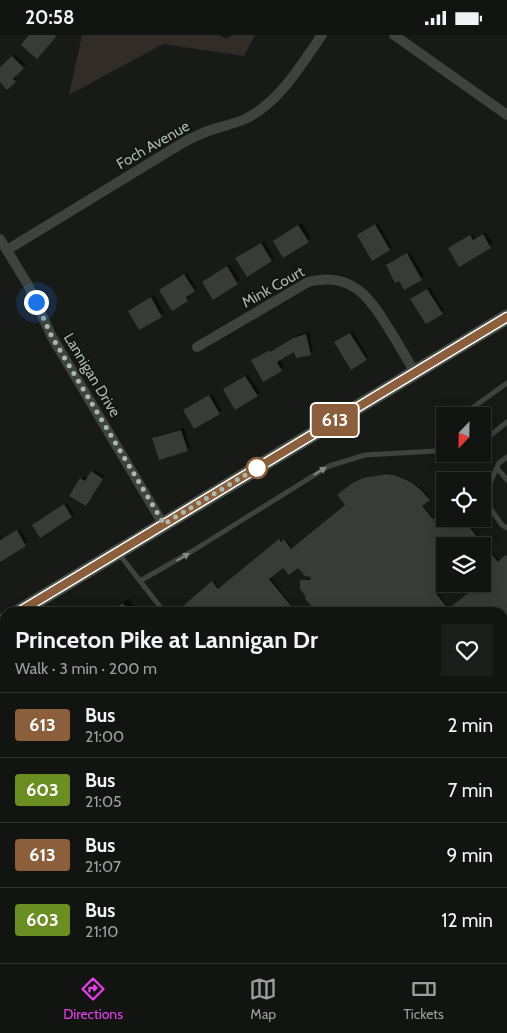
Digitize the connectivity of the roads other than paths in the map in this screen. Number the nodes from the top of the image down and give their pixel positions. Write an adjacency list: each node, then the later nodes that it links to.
1 (322, 35): 5 (street, Foch Avenue)
2 (394, 35): 3 (street)
3 (507, 115)
4 (0, 239): 5 (street, Lannigan Drive)
5 (7, 250): 17 (street, Lannigan Drive)
6 (507, 317): 8 (main road)
7 (197, 347): 8 (street, Mink Court)
8 (415, 372): 17 (main road)
9 (507, 383): 10 (lane)
10 (474, 407)
11 (507, 422): 12 (lane)
12 (491, 435)
13 (436, 451): 20 (lane, one-way to 13)
14 (507, 457): 15 (lane)
15 (497, 468): 16 (lane); 18 (lane)
16 (507, 480)
17 (164, 524): 19 (main road)
18 (507, 528)
19 (117, 552): 20 (lane); 21 (main road)
20 (140, 581): 22 (lane)
21 (28, 607)
22 (160, 607)

